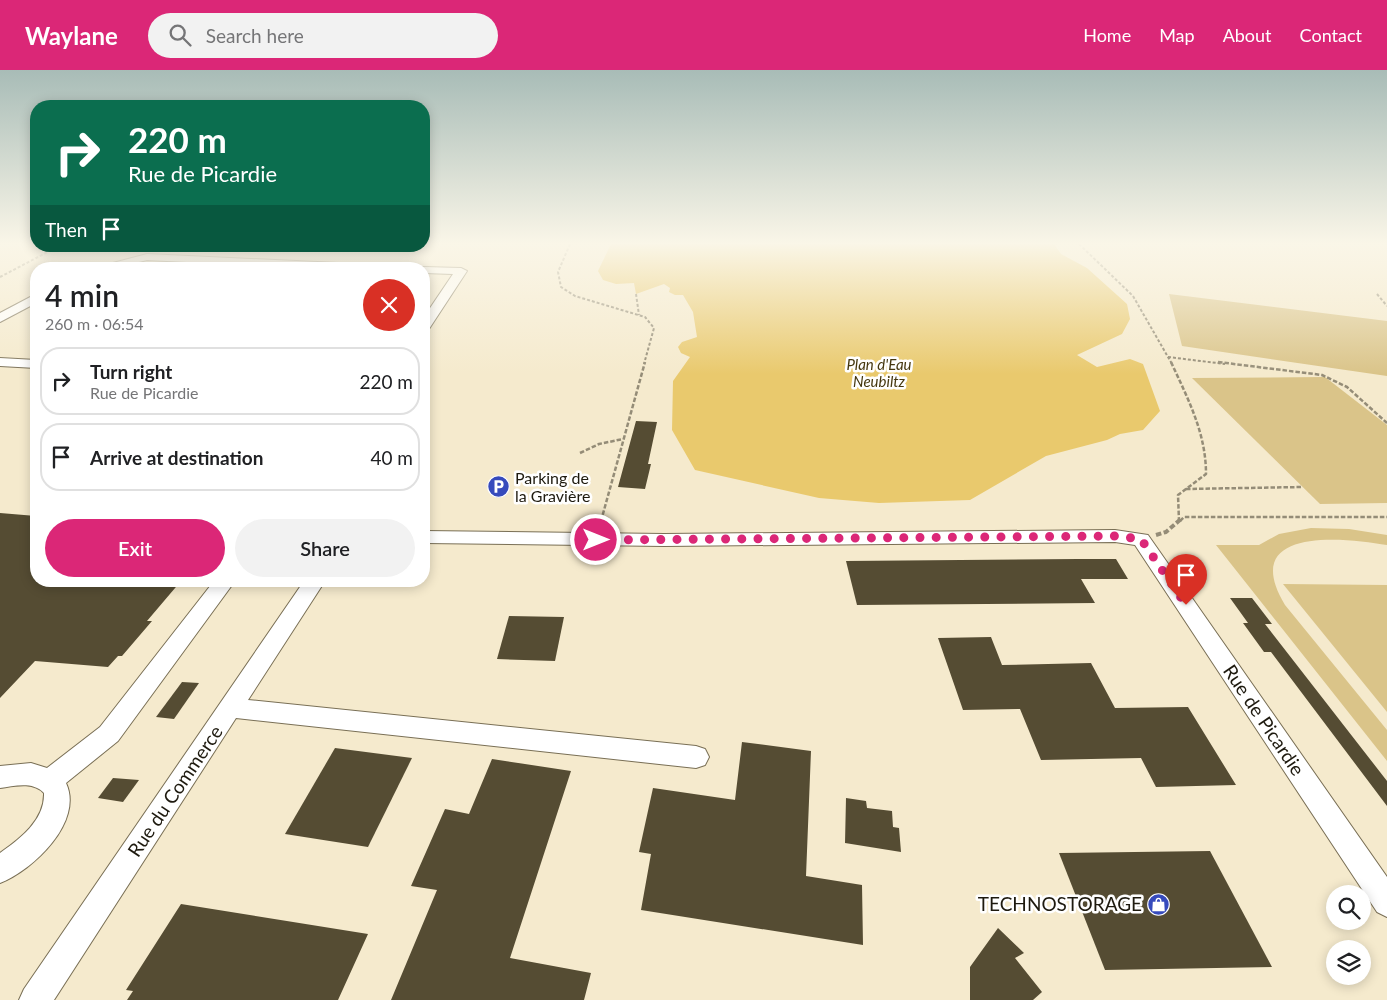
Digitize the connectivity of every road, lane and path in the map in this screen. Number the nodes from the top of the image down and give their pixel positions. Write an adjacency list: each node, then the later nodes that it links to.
1 (450, 287): 11 (street)
2 (562, 287): 10 (path)
3 (1124, 287): 13 (path)
4 (30, 289): 8 (lane)
5 (636, 294): 10 (path)
6 (1377, 294): 9 (path)
7 (30, 301): 12 (street)
8 (0, 305)
9 (1387, 306)
10 (639, 315): 17 (path)
11 (430, 317)
12 (0, 318)
13 (1168, 357): 16 (path); 20 (path)
14 (0, 362): 15 (street)
15 (30, 364)
16 (1387, 423)
17 (623, 439): 18 (path); 25 (path)
18 (580, 453)
19 (1302, 487): 20 (path)
20 (1186, 489): 22 (path)
21 (1387, 517): 22 (path)
22 (1179, 521): 24 (path)
23 (430, 537): 25 (street)
24 (1141, 539): 25 (street); 33 (street, Rue de Picardie)
25 (596, 540)
26 (219, 587): 31 (street)
27 (311, 587): 28 (street, Rue du Commerce)
28 (230, 708): 29 (street); 34 (street, Rue du Commerce)
29 (696, 757)
30 (0, 777): 31 (street)
31 (50, 780): 32 (street)
32 (0, 869)
33 (1387, 902)
34 (35, 1000)

